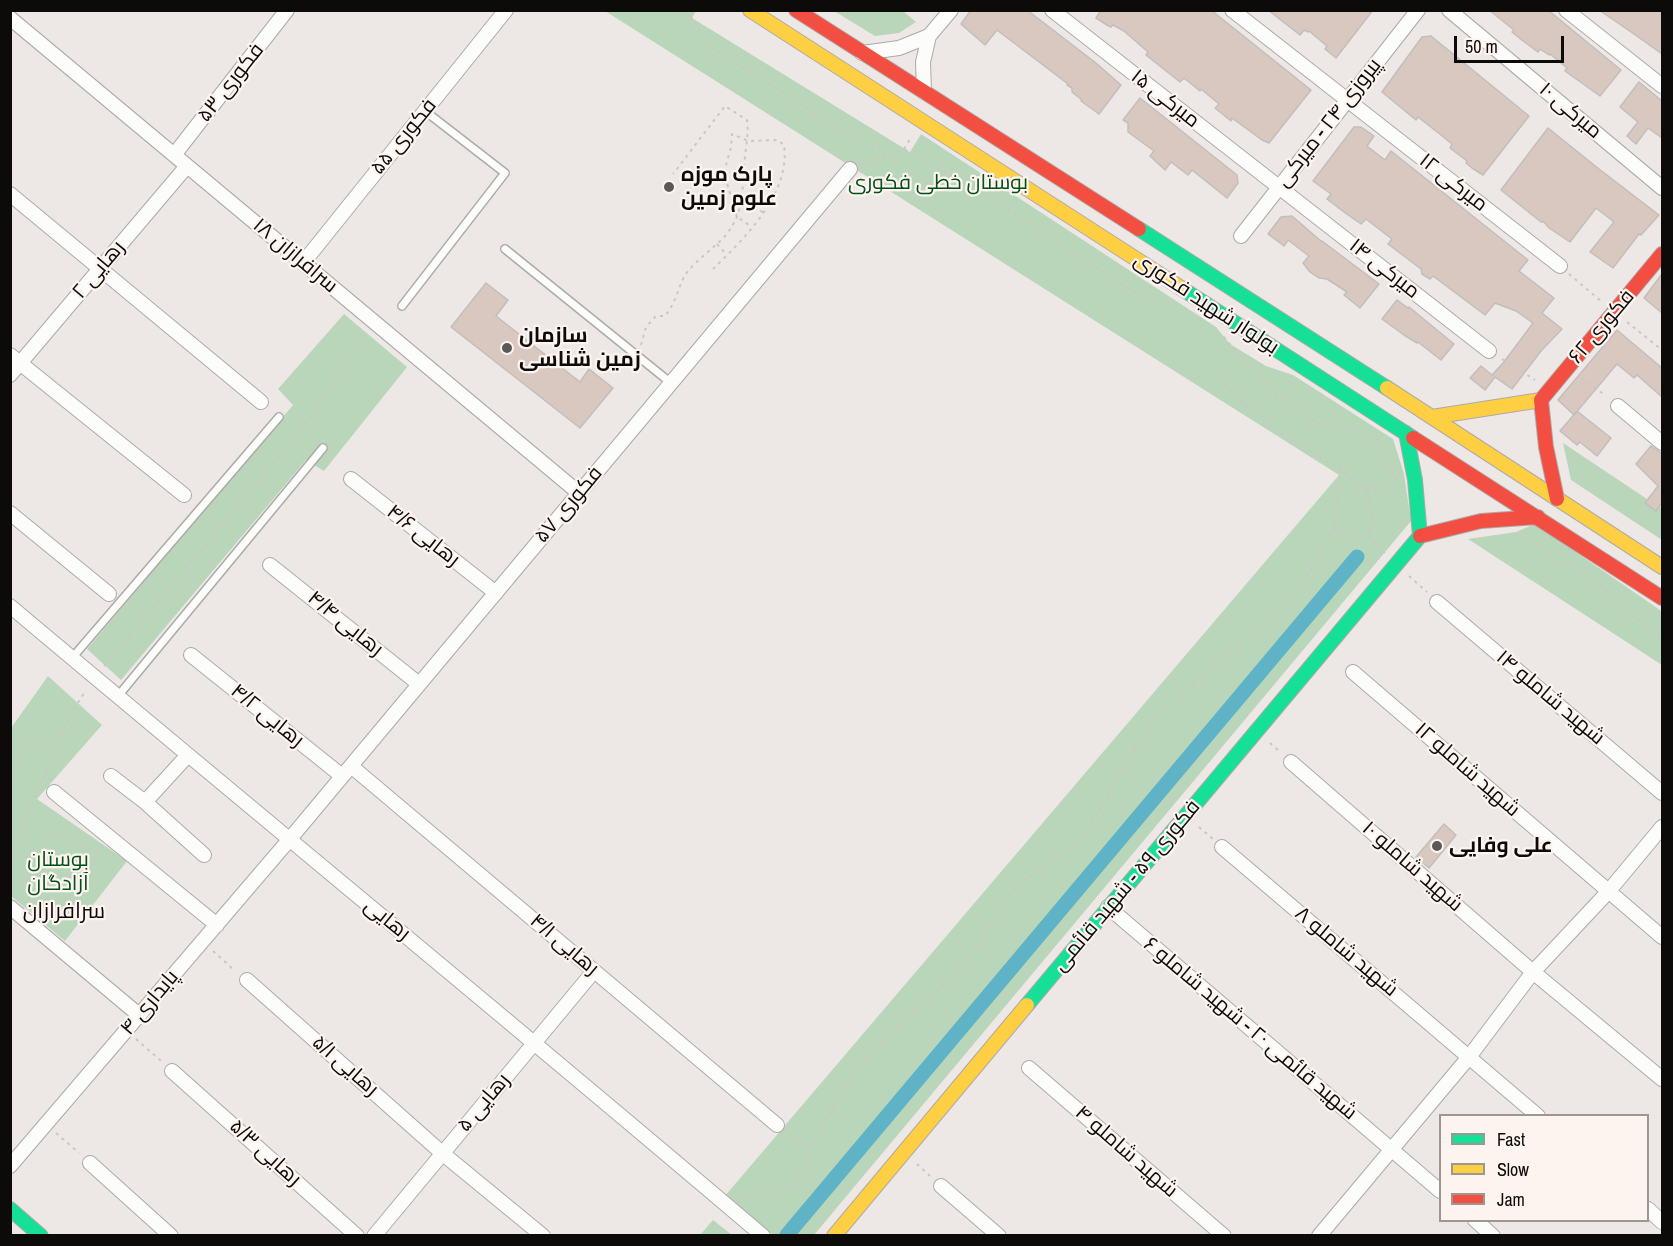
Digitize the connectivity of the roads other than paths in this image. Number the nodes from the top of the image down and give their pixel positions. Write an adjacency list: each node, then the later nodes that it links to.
1 (287, 10): 18 (street, فکوری ۵۳)
2 (506, 10): 17 (street, فکوری ۵۵)
3 (750, 10): 40 (main road, بولوار شهید فکوری)
4 (796, 10): 13 (main road, بولوار شهید فکوری)
5 (951, 10): 12 (street)
6 (1052, 10): 21 (street, میرکی ۱۵)
7 (1232, 10): 16 (street, میرکی ۱۲)
8 (1418, 10): 16 (street, پیروزی ۲۴ - میرکی)
9 (1449, 10): 22 (street, میرکی ۱۰)
10 (1566, 10): 14 (street)
11 (10, 18): 18 (street, سرافرازان ۱۸)
12 (929, 36): 13 (street); 15 (street)
13 (862, 52): 15 (main road, بولوار شهید فکوری)
14 (1662, 86)
15 (924, 92): 39 (main road, بولوار شهید فکوری)
16 (1347, 100): 21 (street, پیروزی ۲۴ - میرکی); 28 (street, میرکی ۱۲)
17 (425, 111): 27 (street, فکوری ۵۵); 30 (lane)
18 (174, 155): 19 (street, سرافرازان ۱۸)
19 (187, 166): 27 (street, سرافرازان ۱۸); 29 (street, رهایی ۲)
20 (850, 169): 34 (street, فکوری ۵۷)
21 (1279, 188): 24 (street, پیروزی ۲۴ - میرکی); 31 (street, میرکی ۱۴)
22 (1662, 188)
23 (10, 194): 29 (street)
24 (1240, 236)
25 (504, 249): 34 (lane)
26 (1662, 254): 35 (main road, فکوری ۶۲)
27 (303, 263): 44 (street, سرافرازان ۱۸)
28 (1560, 266)
29 (100, 269): 32 (street, رهایی ۲); 36 (street)
30 (402, 306)
31 (1489, 351)
32 (15, 359): 33 (street, رهایی ۲); 45 (street)
33 (10, 375)
34 (671, 383): 44 (street, فکوری ۵۷)
35 (1541, 400): 39 (main road); 46 (main road)
36 (261, 402)
37 (1618, 406): 41 (street)
38 (279, 417): 58 (lane)
39 (1432, 417): 46 (main road, بولوار شهید فکوری)
40 (1407, 434): 48 (main road, بولوار شهید فکوری); 49 (main road)
41 (1662, 443)
42 (323, 448): 61 (lane)
43 (351, 479): 52 (street, رهایی ۴/۶)
44 (579, 493): 52 (street, فکوری ۵۷)
45 (184, 495)
46 (1557, 499): 51 (main road, بولوار شهید فکوری)
47 (10, 513): 53 (street)
48 (1538, 517): 49 (main road); 54 (main road, بولوار شهید فکوری)
49 (1420, 536): 75 (main road, فکوری ۵۹ - شهید قائمی)
50 (270, 565): 60 (street, رهایی ۴/۴)
51 (1662, 567)
52 (496, 593): 60 (street, فکوری ۵۷)
53 (109, 594)
54 (1662, 597)
55 (1437, 602): 67 (street, شهید شاملو ۱۴)
56 (10, 606): 58 (street, رهایی)
57 (191, 655): 64 (street, رهایی ۴/۲)
58 (72, 658): 61 (street, رهایی)
59 (1353, 672): 73 (street, شهید شاملو ۱۲)
60 (419, 684): 64 (street, فکوری ۵۷)
61 (118, 696): 62 (street, رهایی)
62 (188, 755): 68 (street); 70 (street, رهایی)
63 (1291, 762): 79 (street, شهید شاملو ۱۰)
64 (347, 771): 70 (street, فکوری ۵۷); 78 (street, رهایی ۴/۱)
65 (111, 776): 68 (street)
66 (54, 792): 76 (street)
67 (1662, 793)
68 (145, 802): 72 (street)
69 (1662, 827): 73 (street)
70 (289, 840): 76 (street, پایداری ۴); 82 (street, رهایی)
71 (1222, 847): 83 (street, شهید شاملو ۸)
72 (204, 855)
73 (1608, 892): 77 (street, شهید شاملو ۱۲); 79 (street)
74 (10, 907): 81 (street)
75 (1108, 908): 89 (street, شهید قائمی ۲۰ - شهید شاملو ۶); 105 (main road, فکوری ۵۹ - شهید قائمی)
76 (217, 925): 81 (street, پایداری ۴)
77 (1662, 937)
78 (594, 971): 82 (street, رهایی ۵); 88 (street, رهایی ۴/۱)
79 (1533, 972): 83 (street); 86 (street, شهید شاملو ۱۰)
80 (247, 980): 90 (street, رهایی ۵/۱)
81 (140, 1015): 92 (street, پایداری ۴)
82 (535, 1042): 90 (street, رهایی ۵); 104 (street, رهایی)
83 (1469, 1057): 87 (street, شهید شاملو ۸); 89 (street)
84 (1029, 1068): 107 (street, شهید شاملو ۴)
85 (172, 1071): 101 (street, رهایی ۵/۳)
86 (1662, 1079)
87 (1536, 1114)
88 (777, 1125)
89 (1392, 1150): 94 (street, شهید قائمی ۲۰ - شهید شاملو ۶); 108 (street)
90 (442, 1153): 102 (street, رهایی ۵); 103 (street, رهایی ۵/۱)
91 (90, 1163): 100 (street)
92 (10, 1166)
93 (941, 1186): 106 (street)
94 (1439, 1190)
95 (10, 1209): 99 (main road)
96 (1649, 1211): 98 (street)
97 (1476, 1222): 109 (street)
98 (1662, 1222)
99 (41, 1236)
100 (171, 1236)
101 (357, 1236)
102 (374, 1236)
103 (543, 1236)
104 (763, 1236)
105 (834, 1236)
106 (999, 1236)
107 (1224, 1236)
108 (1319, 1236)
109 (1493, 1236)

